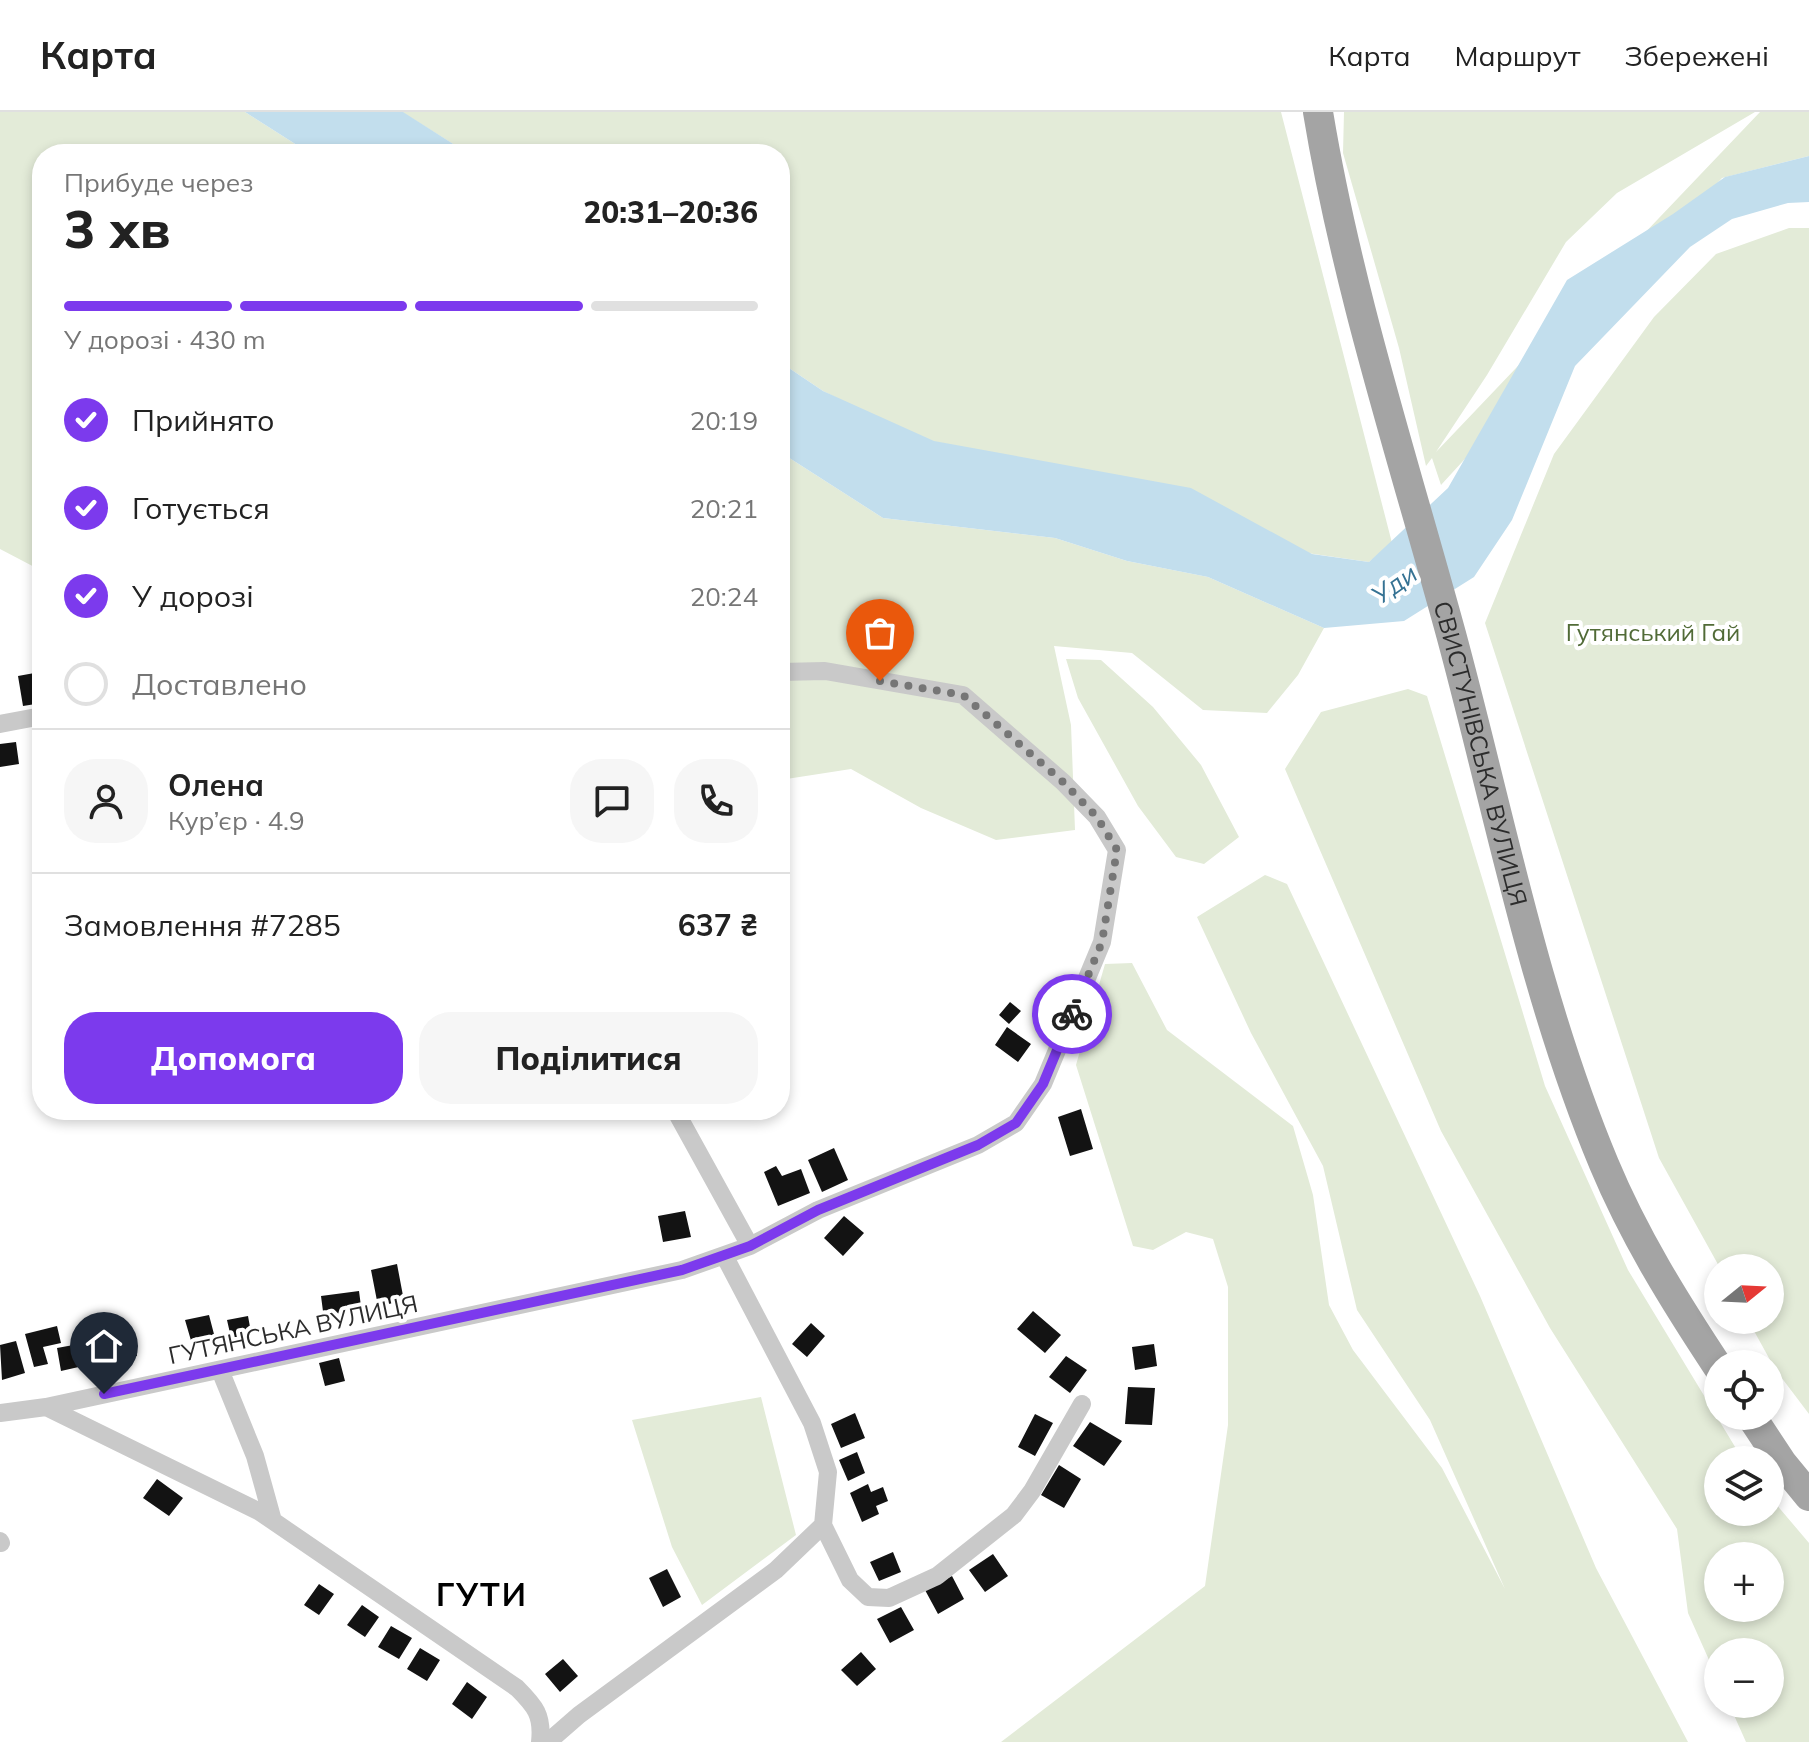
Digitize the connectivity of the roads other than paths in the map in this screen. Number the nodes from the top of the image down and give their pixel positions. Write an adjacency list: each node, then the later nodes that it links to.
1 (1318, 112): 8 (main road, СВИСТУНІВСЬКА ВУЛИЦЯ)
2 (790, 672): 6 (street, ГУТЯНСЬКА ВУЛИЦЯ)
3 (32, 718): 4 (street)
4 (0, 724)
5 (681, 1120): 6 (street)
6 (750, 1246): 7 (street, ГУТЯНСЬКА ВУЛИЦЯ)
7 (725, 1257): 9 (street, ГУТЯНСЬКА ВУЛИЦЯ); 16 (street)
8 (1707, 1350)
9 (220, 1370): 11 (street, ГУТЯНСЬКА ВУЛИЦЯ); 15 (street)
10 (1082, 1404): 16 (street)
11 (46, 1407): 12 (street, ГУТЯНСЬКА ВУЛИЦЯ); 15 (street)
12 (0, 1413)
13 (1760, 1430): 14 (main road)
14 (1809, 1496)
15 (273, 1521): 17 (street)
16 (823, 1525): 18 (street)
17 (536, 1707): 18 (street); 19 (street)
18 (579, 1715): 20 (street)
19 (540, 1742)
20 (548, 1742)

